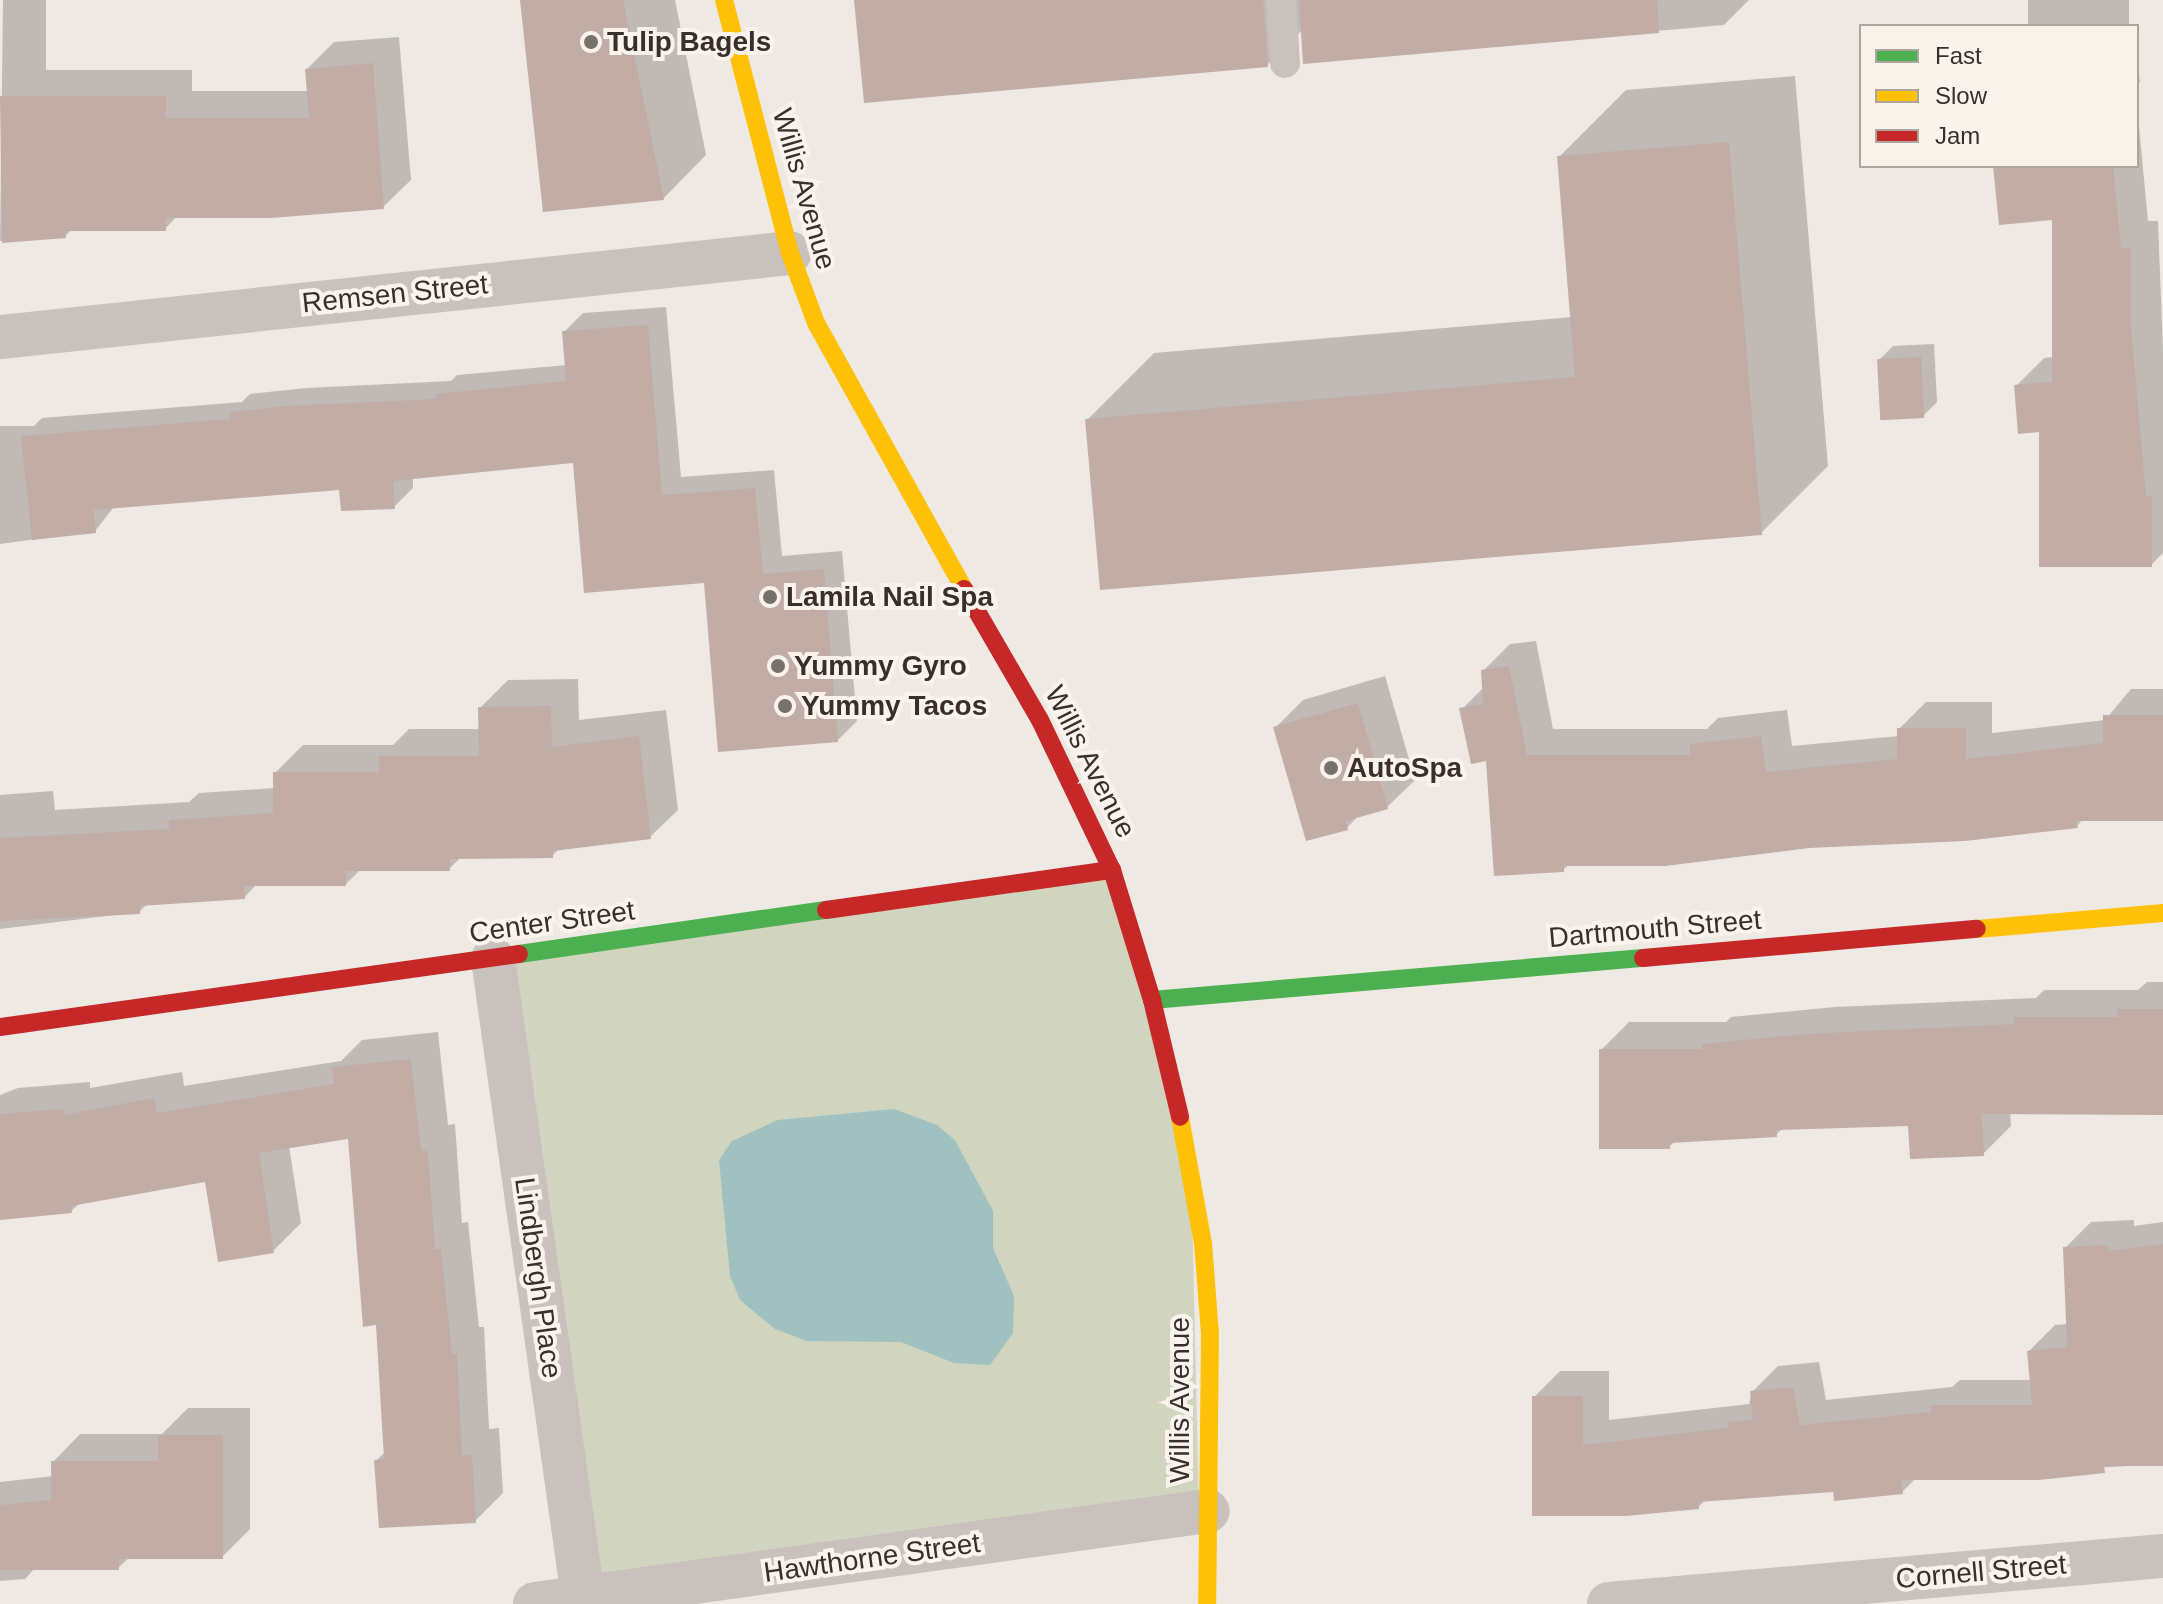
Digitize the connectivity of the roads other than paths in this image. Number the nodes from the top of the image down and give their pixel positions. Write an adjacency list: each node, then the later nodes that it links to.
1 (724, 0): 4 (street, Willis Avenue)
2 (1281, 0): 3 (lane)
3 (1285, 63)
4 (790, 253): 5 (street, Remsen Street); 6 (street, Willis Avenue)
5 (0, 337)
6 (1112, 870): 8 (street, Center Street); 9 (street, Willis Avenue)
7 (2163, 913): 9 (street, Dartmouth Street)
8 (493, 959): 10 (street, Center Street); 13 (street, Lindbergh Place)
9 (1152, 1000): 11 (street, Willis Avenue)
10 (0, 1027)
11 (1208, 1511): 13 (street, Hawthorne Street); 15 (street, Willis Avenue)
12 (2163, 1556): 16 (street, Cornell Street)
13 (583, 1597): 14 (street, Hawthorne Street)
14 (535, 1604)
15 (1207, 1604)
16 (1609, 1604)

